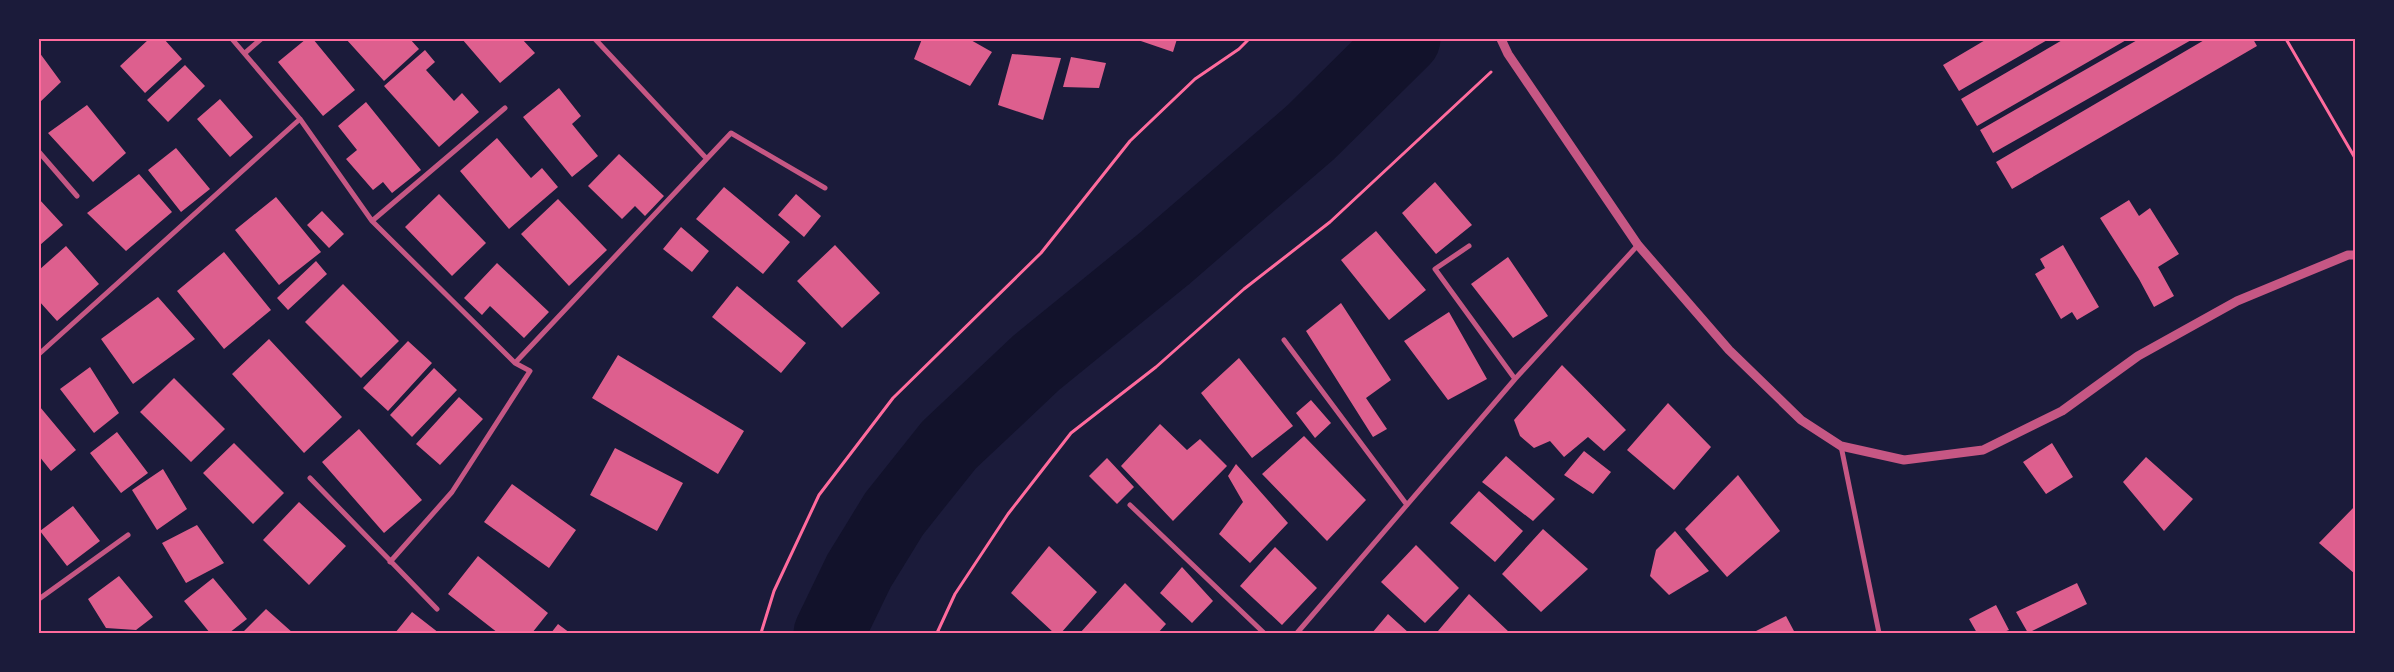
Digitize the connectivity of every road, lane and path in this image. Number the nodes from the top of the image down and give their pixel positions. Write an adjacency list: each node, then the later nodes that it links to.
1 (232, 39): 7 (street)
2 (261, 39): 7 (street)
3 (595, 39): 12 (street)
4 (1249, 39): 32 (path)
5 (1501, 39): 8 (street)
6 (2286, 39): 13 (path)
7 (245, 53): 10 (street)
8 (1508, 54): 17 (street); 33 (path)
9 (505, 108): 16 (street)
10 (300, 119): 16 (street); 21 (street)
11 (39, 152): 15 (street)
12 (706, 158): 14 (street); 22 (street)
13 (2355, 158)
14 (825, 188)
15 (77, 196)
16 (372, 221): 22 (street)
17 (1638, 245): 23 (street); 24 (street)
18 (1469, 246): 23 (street)
19 (2355, 255): 24 (street)
20 (1284, 340): 27 (street)
21 (39, 354)
22 (515, 363): 29 (street)
23 (1515, 379): 27 (street)
24 (1841, 446): 36 (street)
25 (310, 478): 29 (street)
26 (1130, 505): 34 (street)
27 (1407, 505): 35 (street)
28 (128, 535): 30 (street)
29 (390, 562): 31 (street)
30 (39, 599)
31 (437, 609)
32 (761, 633)
33 (937, 633)
34 (1264, 633)
35 (1297, 633)
36 (1879, 633)

